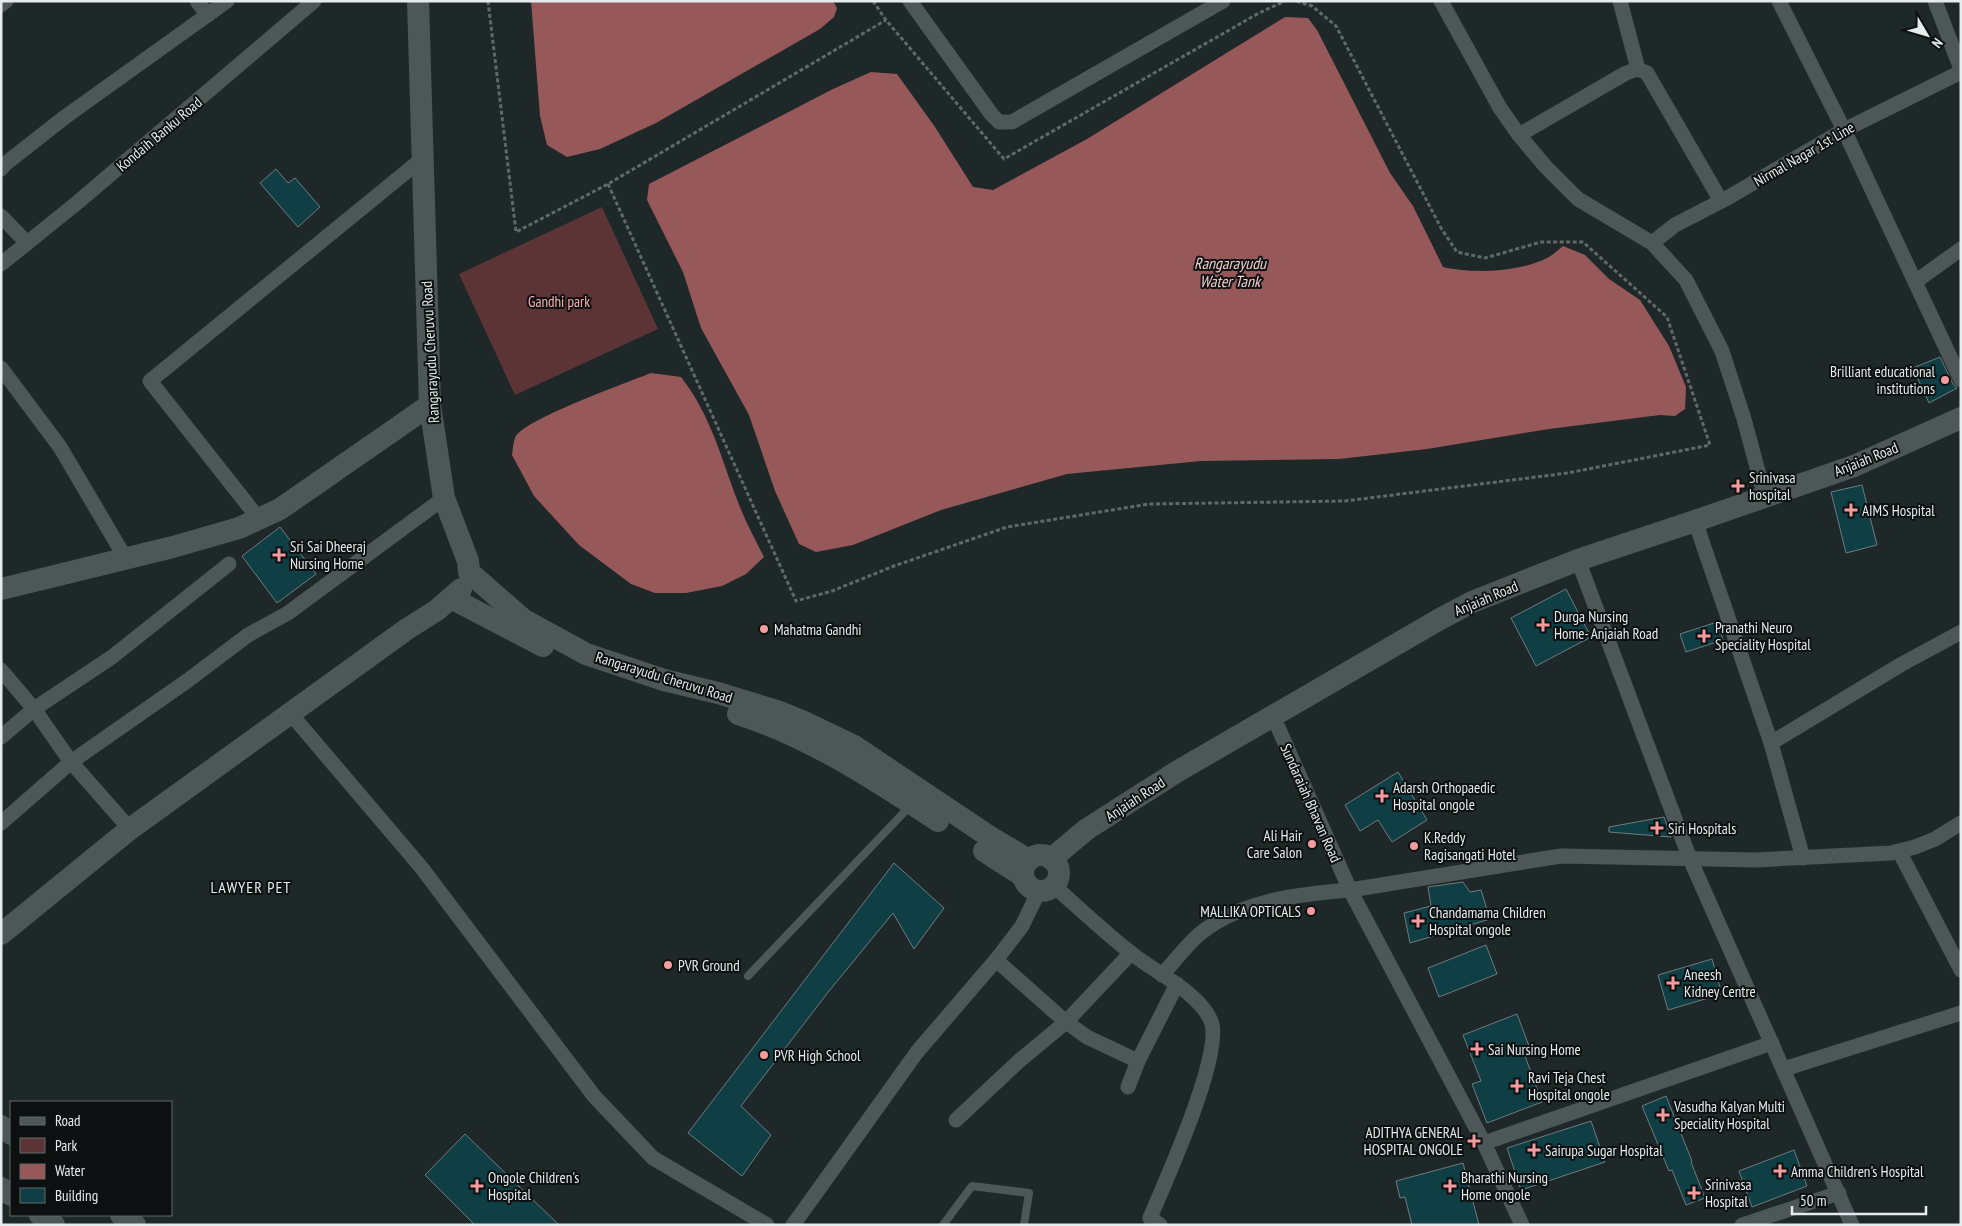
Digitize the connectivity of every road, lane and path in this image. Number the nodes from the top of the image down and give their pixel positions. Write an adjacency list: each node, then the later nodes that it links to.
1 (6, 1): 15 (street)
2 (197, 1): 16 (street)
3 (227, 1): 16 (street)
4 (314, 1): 26 (street, Kondaih Banku Road)
5 (418, 1): 21 (street, Rangarayudu Cheruvu Road)
6 (488, 1): 23 (path)
7 (873, 1): 23 (path)
8 (910, 1): 9 (street)
9 (1223, 1)
10 (1296, 1): 23 (path)
11 (1441, 1): 20 (street)
12 (1620, 1): 17 (street)
13 (1779, 1): 19 (street)
14 (1935, 1): 18 (street)
15 (1, 5)
16 (208, 15): 22 (street)
17 (1638, 69): 20 (street); 24 (street)
18 (1961, 70): 19 (street, Nirmal Nagar 1st Line)
19 (1844, 130): 24 (street, Nirmal Nagar 1st Line); 30 (street)
20 (1518, 135): 27 (street)
21 (422, 159): 33 (street, Rangarayudu Cheruvu Road); 37 (street)
22 (1, 169)
23 (608, 184)
24 (1721, 201): 27 (street, Nirmal Nagar 1st Line)
25 (1, 216): 26 (street)
26 (27, 243): 29 (street, Kondaih Banku Road)
27 (1652, 243): 36 (street)
28 (1961, 249): 30 (street)
29 (1, 264)
30 (1915, 282): 32 (street)
31 (1, 368): 39 (street)
32 (1961, 380)
33 (430, 405): 35 (street, Rangarayudu Cheruvu Road); 37 (street)
34 (1961, 418): 36 (street, Anjaiah Road)
35 (444, 498): 42 (street, Rangarayudu Cheruvu Road); 52 (street)
36 (1765, 498): 38 (street, Anjaiah Road)
37 (259, 519): 39 (street)
38 (1695, 522): 40 (street, Anjaiah Road); 51 (street)
39 (126, 559): 43 (street)
40 (1578, 560): 49 (street, Anjaiah Road); 59 (street)
41 (229, 564): 47 (street)
42 (469, 572): 44 (street); 60 (street, Rangarayudu Cheruvu Road)
43 (1, 589)
44 (451, 598): 48 (street); 53 (street)
45 (1961, 632): 51 (street)
46 (1, 670): 47 (street)
47 (34, 709): 50 (street); 52 (street)
48 (290, 713): 56 (street); 82 (street)
49 (1273, 716): 60 (street, Anjaiah Road); 61 (street, Sundaraiah Bhavan Road)
50 (1, 738)
51 (1770, 743): 58 (street)
52 (71, 762): 54 (street); 56 (street)
53 (912, 804): 60 (street); 67 (lane)
54 (1, 823)
55 (1961, 823): 57 (street)
56 (130, 829): 62 (street)
57 (1899, 851): 58 (street); 65 (street)
58 (1803, 858): 59 (street)
59 (1690, 859): 61 (street); 71 (street)
60 (1036, 878): 63 (street); 64 (street)
61 (1350, 890): 66 (street); 76 (street, Sundaraiah Bhavan Road)
62 (1, 934)
63 (1131, 954): 66 (street); 70 (street)
64 (996, 960): 70 (street); 83 (street)
65 (1961, 970)
66 (1162, 975): 68 (street)
67 (748, 976)
68 (1177, 984): 72 (street); 86 (street)
69 (1961, 1014): 73 (street)
70 (1066, 1022): 72 (street); 75 (street)
71 (1772, 1043): 73 (street); 76 (street)
72 (1138, 1061): 74 (street)
73 (1784, 1069): 77 (street)
74 (1128, 1087)
75 (956, 1120)
76 (1484, 1143): 87 (street, Sundaraiah Bhavan Road)
77 (1839, 1193): 88 (street); 89 (street)
78 (41, 1216): 80 (street)
79 (122, 1216): 81 (street)
80 (54, 1225)
81 (134, 1225)
82 (767, 1225)
83 (794, 1225)
84 (943, 1225): 85 (lane)
85 (1024, 1225)
86 (1160, 1225)
87 (1522, 1225)
88 (1742, 1225)
89 (1852, 1225)

